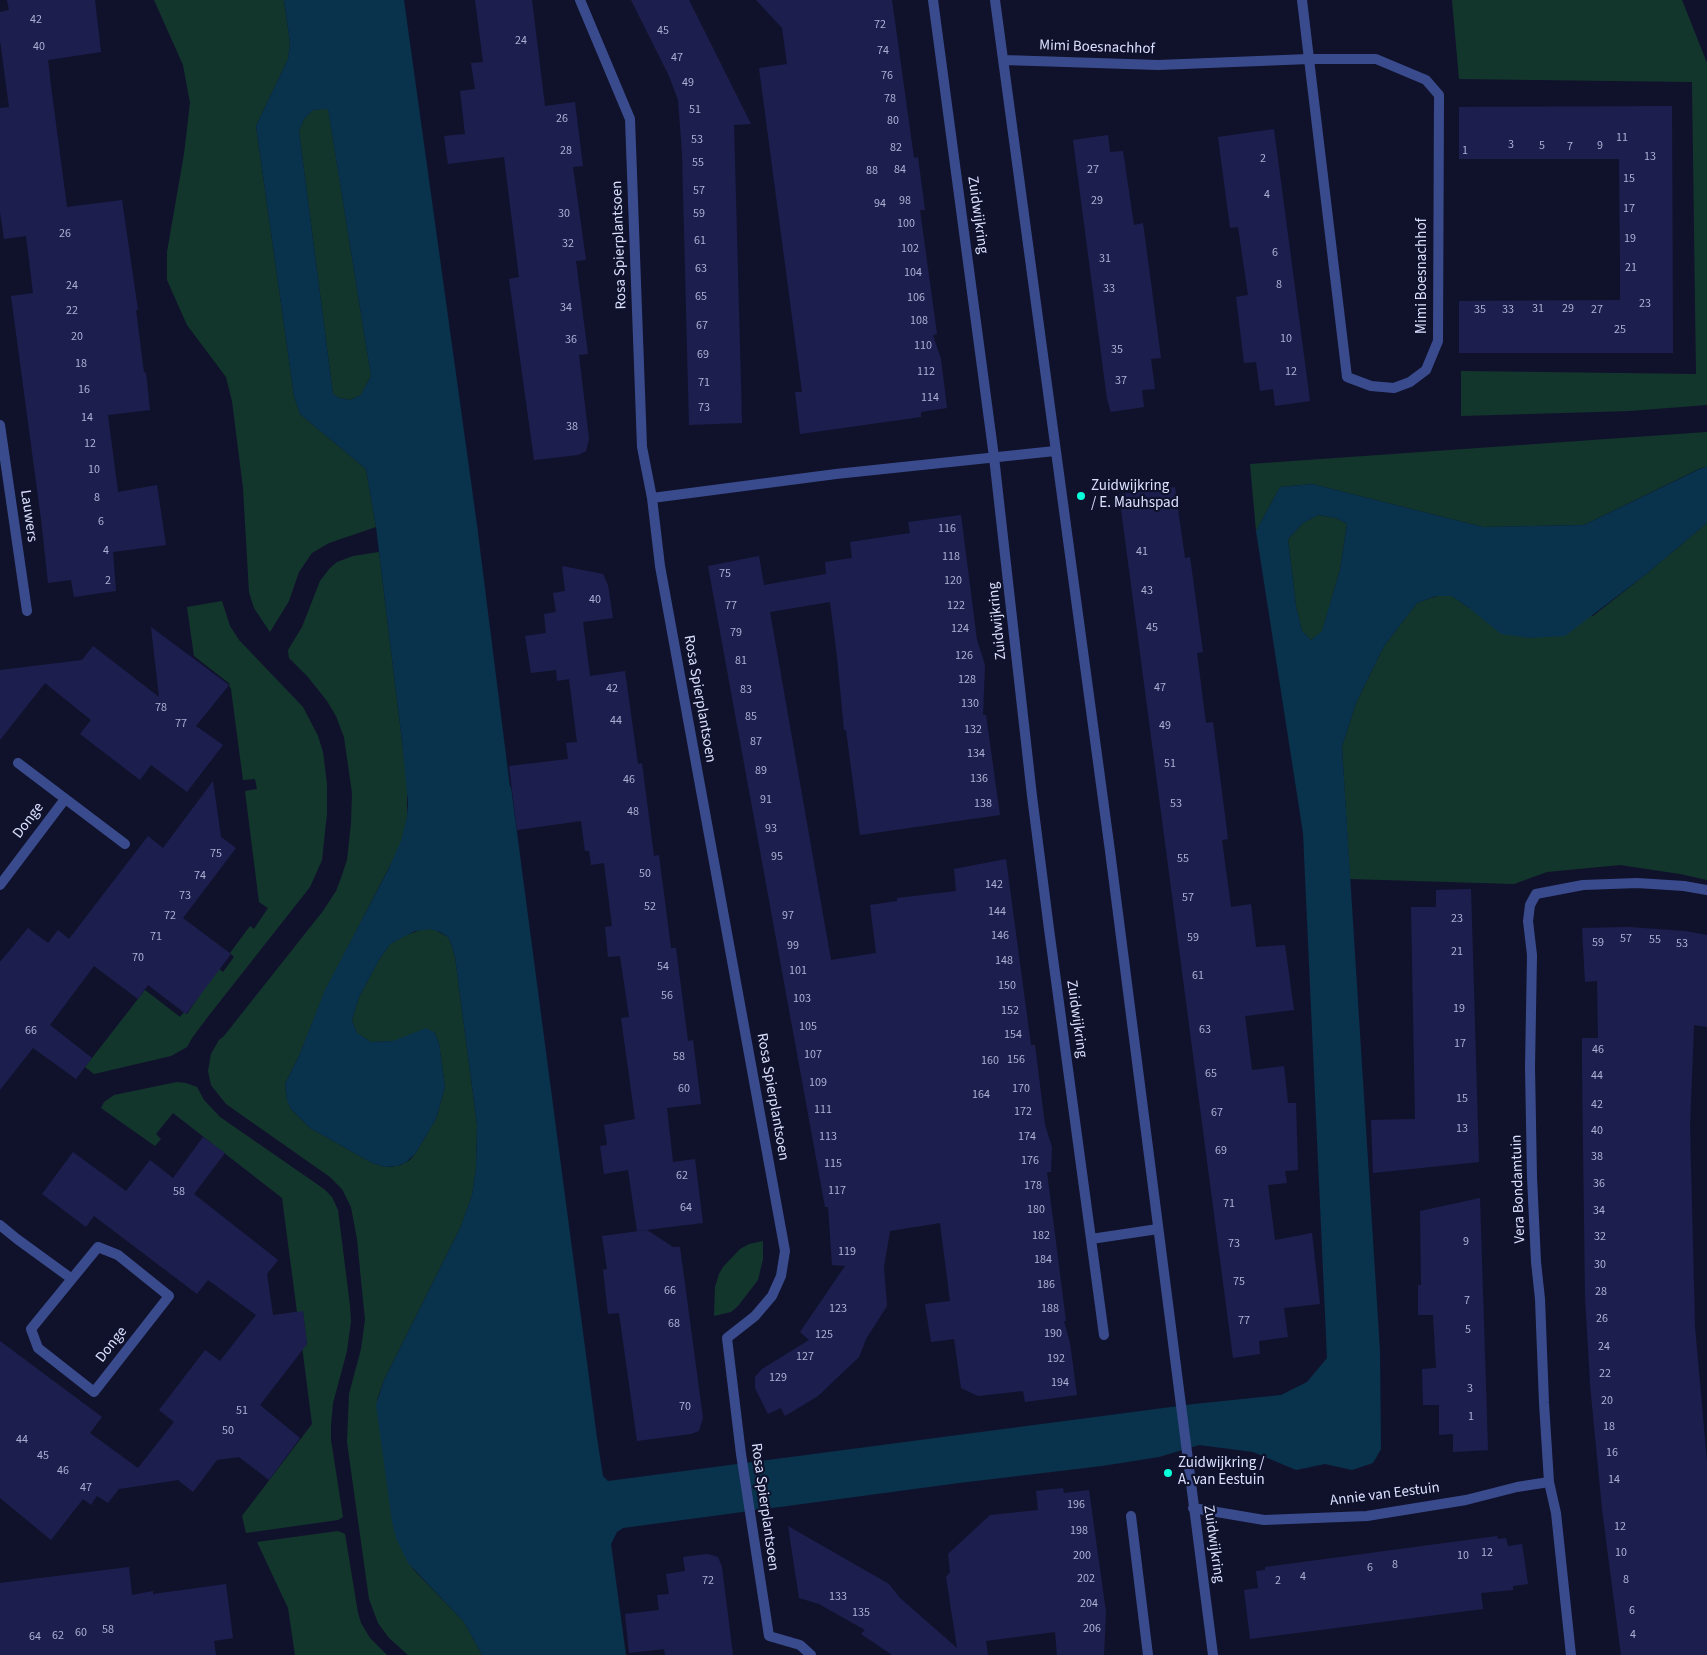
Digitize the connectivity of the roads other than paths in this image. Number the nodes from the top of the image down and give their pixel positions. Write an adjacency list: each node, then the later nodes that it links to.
1 (580, 0): 10 (street, Rosa Spierplantsoen)
2 (933, 0): 9 (street, Zuidwijkring)
3 (995, 0): 5 (street, Zuidwijkring)
4 (1302, 0): 6 (street, Mimi Boesnachhof)
5 (1004, 60): 6 (street, Mimi Boesnachhof); 8 (street, Zuidwijkring)
6 (1309, 60): 6 (street, Mimi Boesnachhof)
7 (0, 425): 11 (street, Lauwers)
8 (1055, 451): 9 (street); 18 (street, Zuidwijkring)
9 (994, 456): 10 (street); 19 (street, Zuidwijkring)
10 (652, 498): 25 (street, Rosa Spierplantsoen)
11 (27, 611)
12 (18, 763): 13 (street, Donge)
13 (65, 799): 14 (street, Donge); 15 (street, Donge)
14 (125, 844)
15 (0, 885)
16 (1707, 890): 22 (street, Vera Bondamtuin)
17 (0, 1225): 20 (street)
18 (1158, 1229): 19 (street); 23 (street, Zuidwijkring)
19 (1091, 1239): 21 (street, Zuidwijkring)
20 (72, 1279): 20 (street, Donge)
21 (1104, 1335)
22 (1549, 1482): 23 (street, Annie van Eestuin); 28 (street, Vera Bondamtuin)
23 (1194, 1508): 27 (street, Zuidwijkring)
24 (1131, 1516): 26 (street)
25 (811, 1655)
26 (1148, 1655)
27 (1213, 1655)
28 (1571, 1655)

